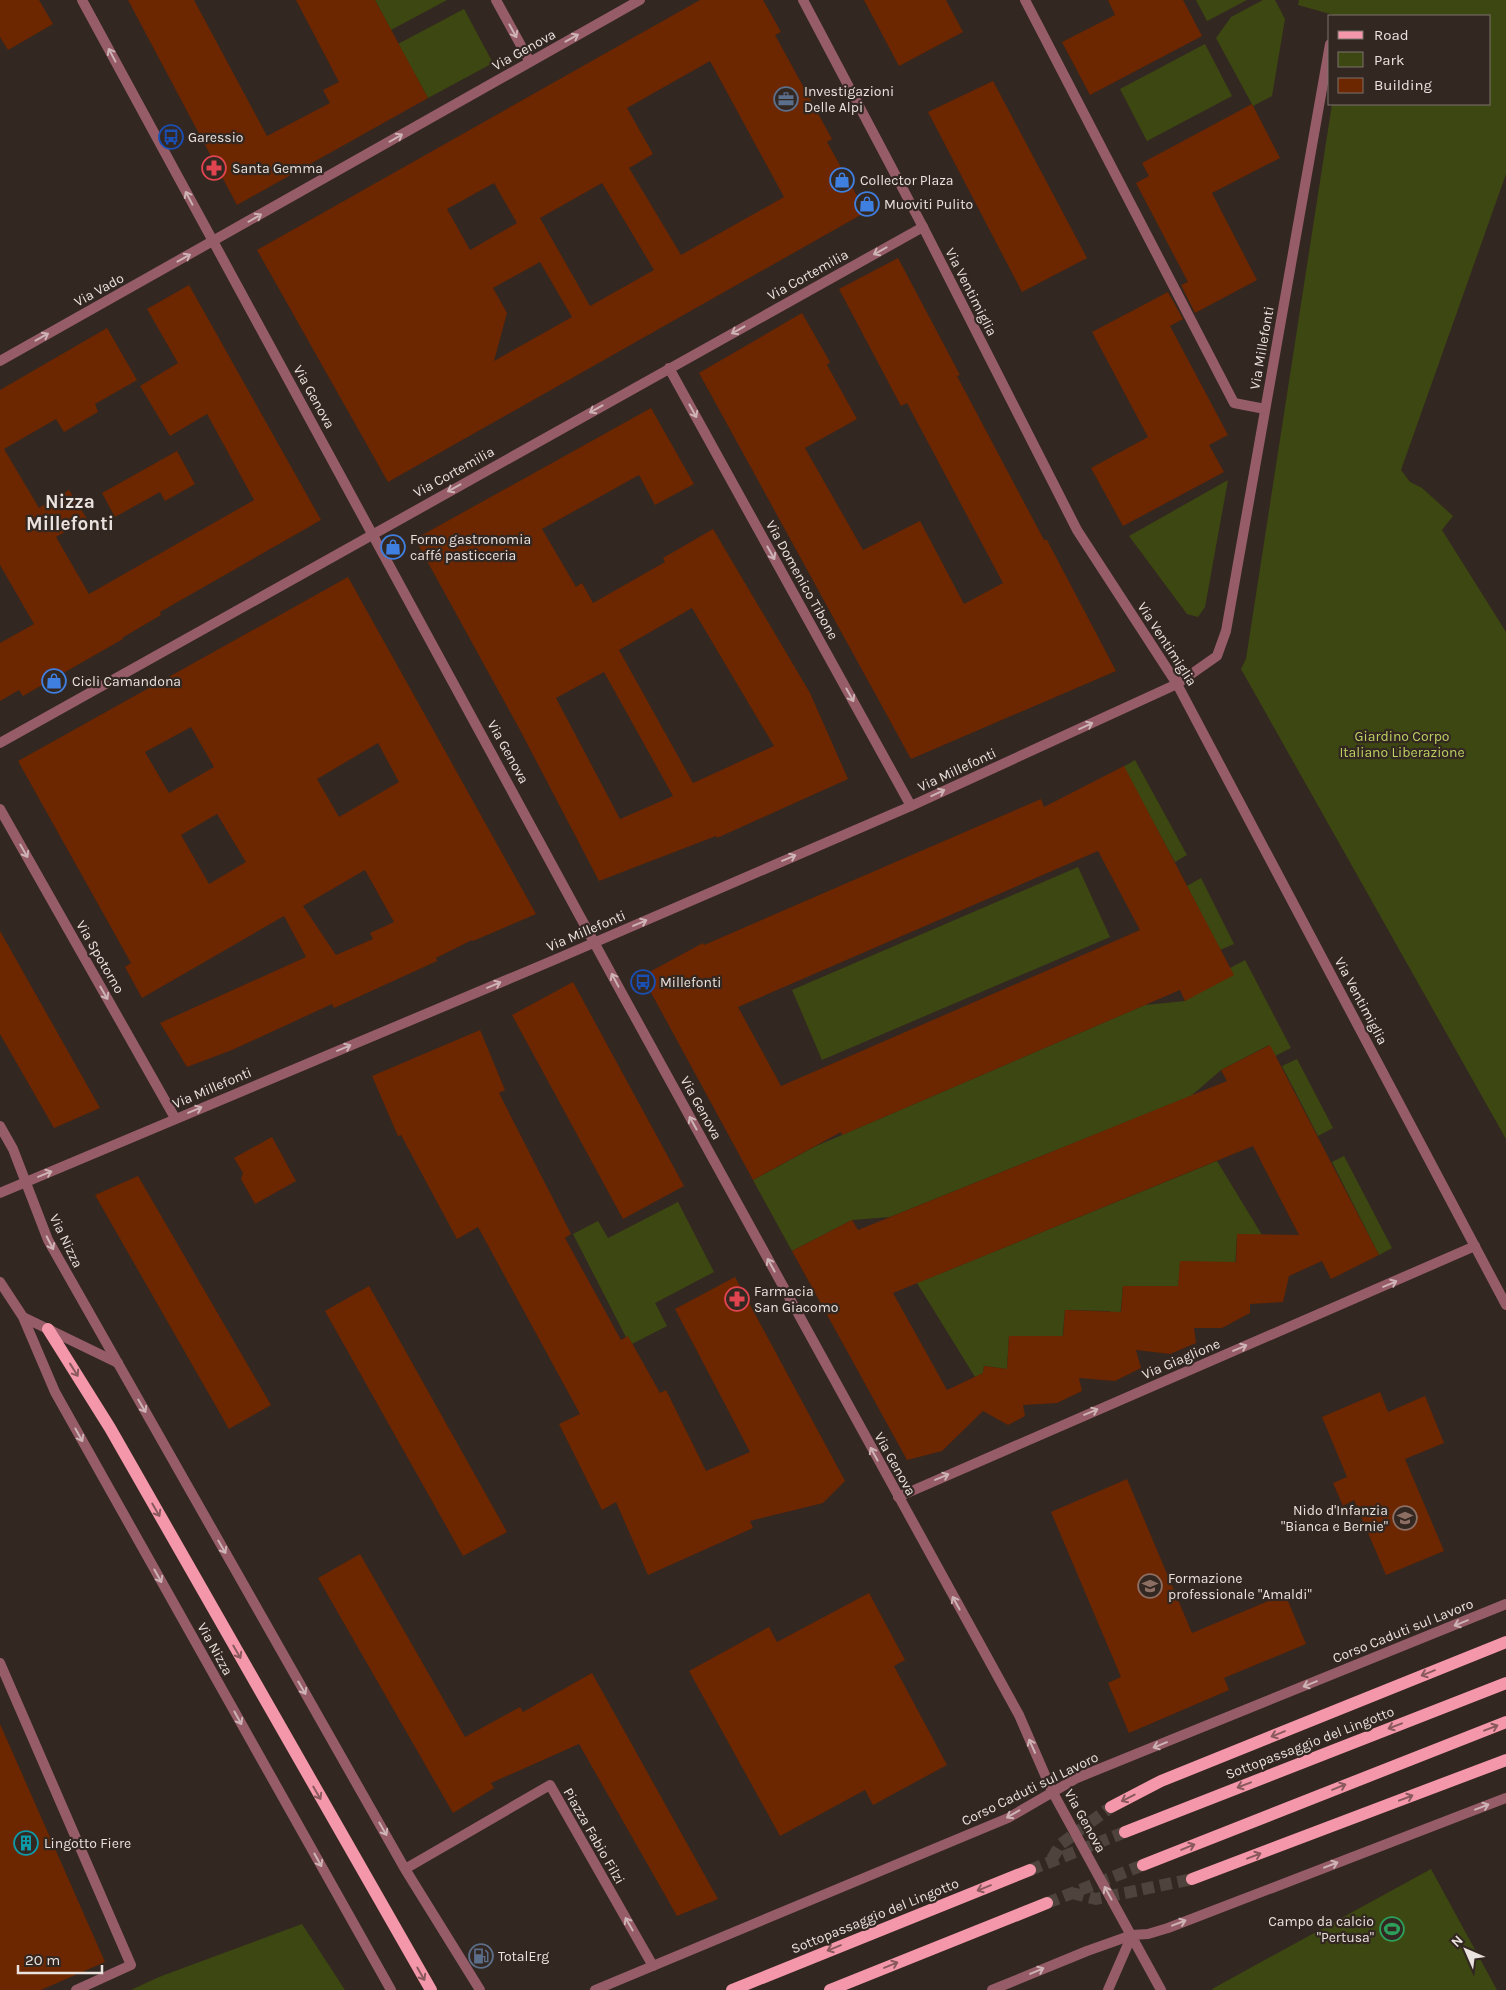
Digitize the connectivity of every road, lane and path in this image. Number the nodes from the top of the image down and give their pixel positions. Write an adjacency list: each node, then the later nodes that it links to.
1 (82, 0): 9 (street, Via Genova, one-way to 1)
2 (496, 0): 7 (street, one-way to 7)
3 (640, 0): 7 (street, Via Genova, one-way to 3)
4 (803, 0): 8 (street, Via Ventimiglia)
5 (1025, 0): 12 (street)
6 (1328, 55): 12 (street, Via Millefonti)
7 (530, 62): 9 (street, Via Genova, one-way to 7)
8 (923, 227): 11 (street, Via Cortemilia, one-way to 11); 14 (street, Via Ventimiglia)
9 (212, 241): 10 (street, Via Vado, one-way to 9); 13 (street, Via Genova)
10 (0, 361)
11 (669, 368): 13 (street, Via Cortemilia, one-way to 13); 16 (street, Via Domenico Tibone, one-way to 16)
12 (1265, 409): 14 (street, Via Millefonti)
13 (373, 533): 15 (street, Via Cortemilia); 18 (street, Via Genova)
14 (1177, 684): 16 (street, Via Millefonti, one-way to 14); 23 (street, Via Ventimiglia)
15 (0, 743)
16 (911, 806): 18 (street, Via Millefonti, one-way to 16)
17 (0, 809): 19 (street, Via Spotorno, one-way to 19)
18 (595, 942): 19 (street, Via Millefonti, one-way to 18); 29 (street, Via Genova, one-way to 18)
19 (176, 1118): 21 (street, Via Millefonti, one-way to 19)
20 (0, 1126): 21 (street, Via Nizza)
21 (25, 1182): 22 (street, Via Millefonti); 28 (street, Via Nizza, one-way to 28)
22 (0, 1193)
23 (1475, 1246): 25 (street, Via Ventimiglia); 29 (street, Via Giaglione, one-way to 23)
24 (0, 1282): 26 (street, Via Nizza)
25 (1506, 1305)
26 (23, 1317): 27 (street); 48 (street, Via Nizza, one-way to 48)
27 (48, 1329): 28 (street); 49 (main road, one-way to 49)
28 (118, 1363): 41 (street, Via Nizza, one-way to 41)
29 (898, 1497): 36 (street, Via Genova, one-way to 29)
30 (1506, 1604): 36 (street, Corso Caduti sul Lavoro, one-way to 36)
31 (1506, 1642): 38 (main road, one-way to 38)
32 (0, 1663): 47 (street)
33 (1506, 1683): 39 (main road, Sottopassaggio del Lingotto, one-way to 39)
34 (1506, 1722): 40 (main road, one-way to 34)
35 (1506, 1760): 43 (main road, one-way to 35)
36 (1052, 1791): 45 (street, Via Genova, one-way to 36); 46 (street, Corso Caduti sul Lavoro, one-way to 46)
37 (1506, 1798): 45 (street, one-way to 37)
38 (1111, 1807)
39 (1125, 1832)
40 (1143, 1865)
41 (405, 1868): 46 (street, Piazza Fabio Filzi, one-way to 41); 50 (street, Via Nizza)
42 (1030, 1870): 52 (main road, Sottopassaggio del Lingotto, one-way to 52)
43 (1192, 1879)
44 (1047, 1903): 53 (main road, one-way to 44)
45 (1132, 1935): 54 (street, one-way to 45); 55 (street); 56 (street, Via Genova)
46 (653, 1966): 51 (street, Corso Caduti sul Lavoro)
47 (76, 1990)
48 (391, 1990)
49 (431, 1990)
50 (480, 1990)
51 (595, 1990)
52 (732, 1990)
53 (830, 1990)
54 (992, 1990)
55 (1108, 1990)
56 (1161, 1990)

